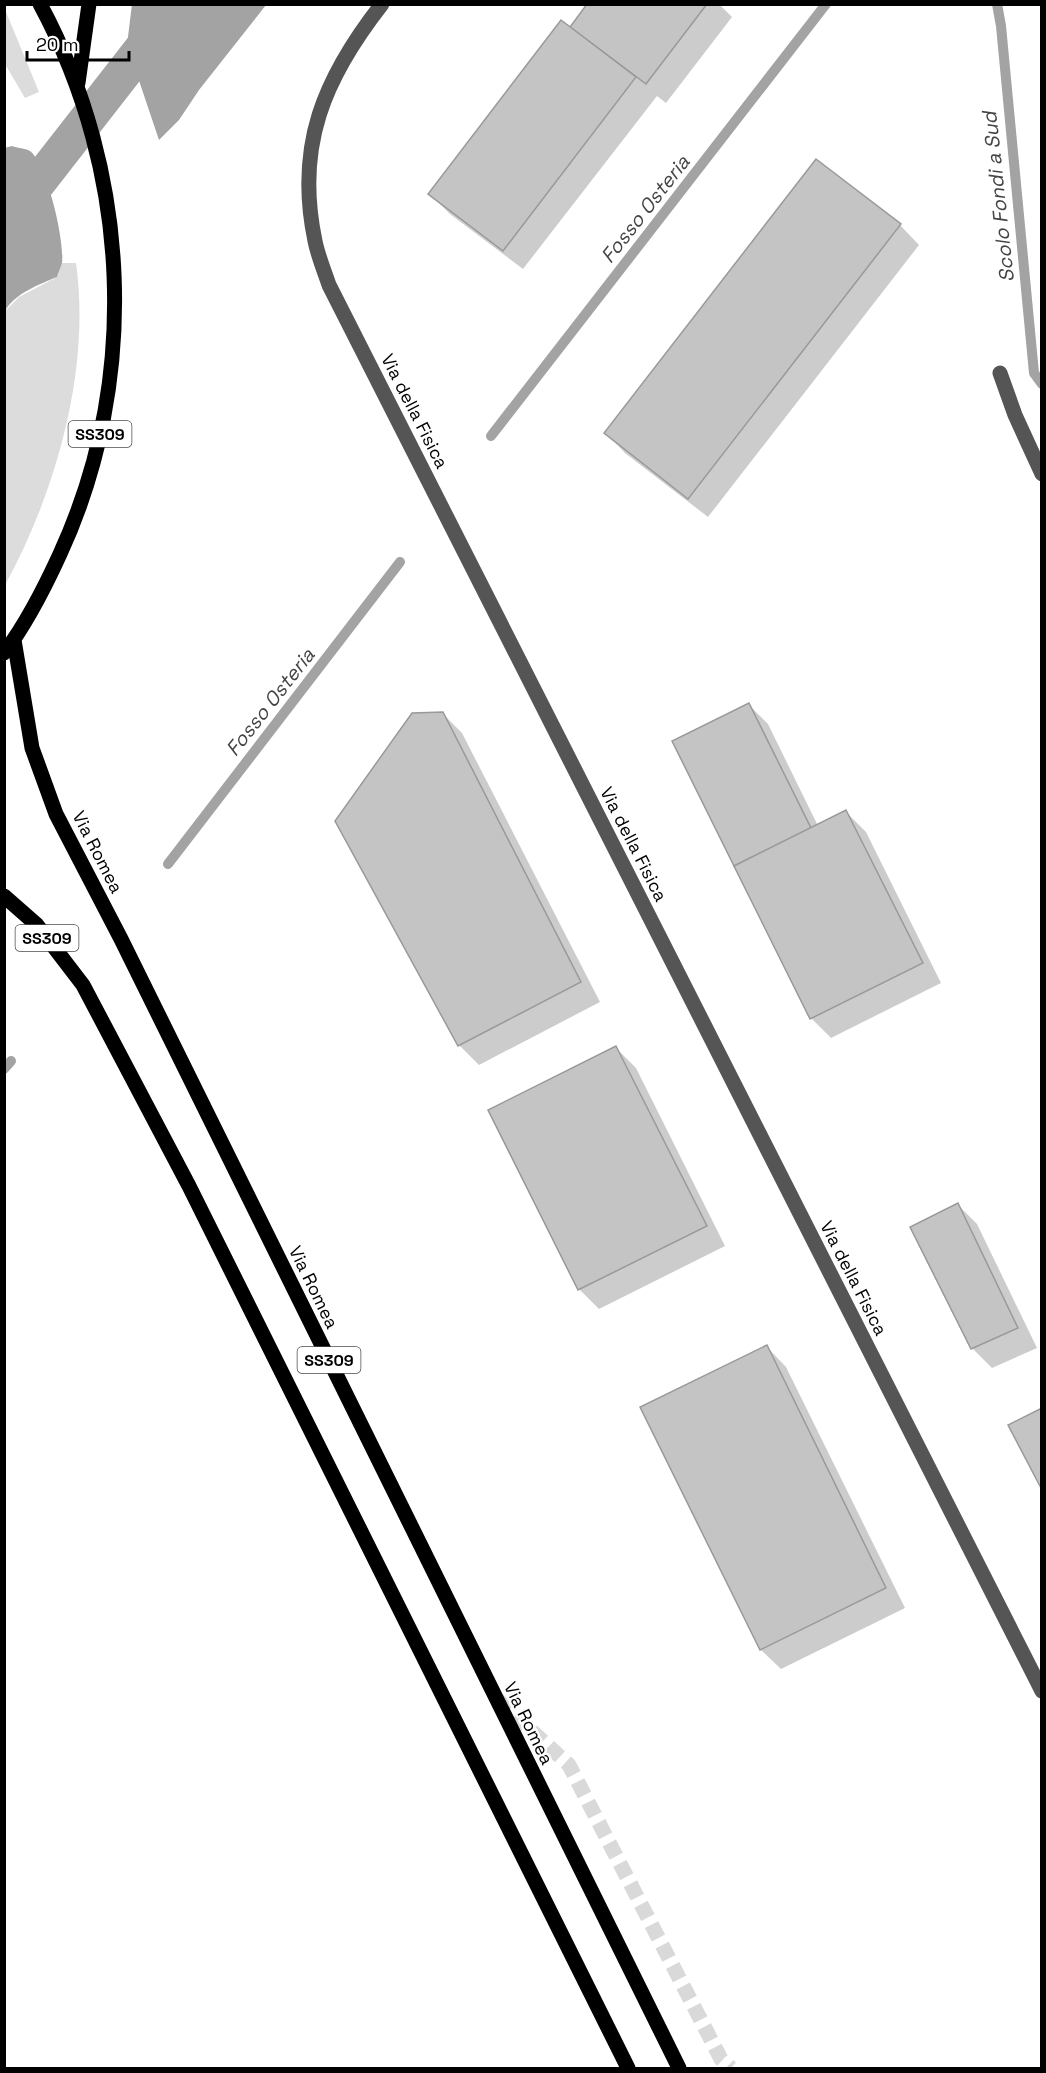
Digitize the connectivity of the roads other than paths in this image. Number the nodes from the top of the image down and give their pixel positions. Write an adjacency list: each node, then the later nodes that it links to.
1 (40, 4): 4 (main road, SS309)
2 (89, 4): 4 (main road)
3 (382, 4): 10 (street, Via della Fisica)
4 (77, 86): 7 (main road, SS309)
5 (1000, 373): 6 (street)
6 (1041, 474)
7 (14, 640): 8 (main road, SS309); 12 (main road, Via Romea / SS309)
8 (4, 653)
9 (4, 896): 11 (main road, SS309)
10 (1041, 1691)
11 (628, 2068)
12 (679, 2068)

